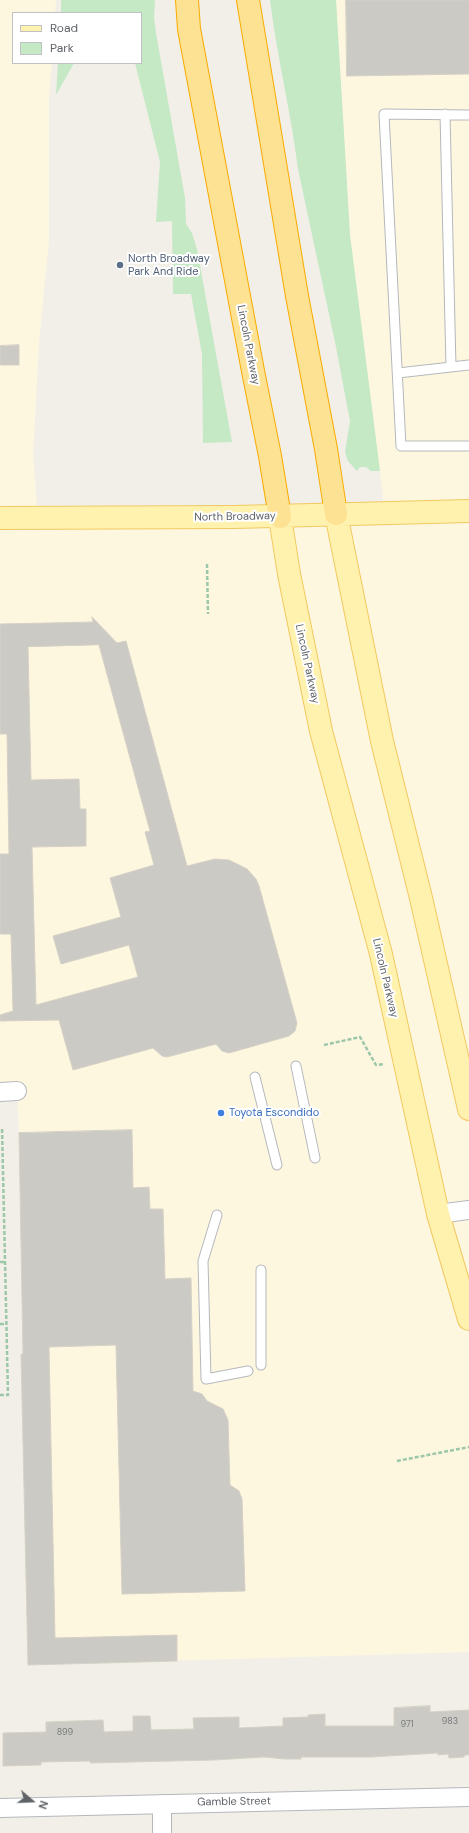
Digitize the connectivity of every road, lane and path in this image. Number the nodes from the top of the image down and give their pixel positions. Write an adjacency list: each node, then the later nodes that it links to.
1 (187, 0): 11 (highway, Lincoln Parkway)
2 (248, 0): 10 (highway)
3 (445, 114): 4 (lane); 6 (lane); 7 (lane)
4 (469, 115)
5 (469, 366): 6 (lane)
6 (451, 368): 7 (lane)
7 (398, 373): 8 (lane)
8 (469, 446)
9 (469, 511): 10 (main road, North Broadway)
10 (336, 514): 11 (main road, North Broadway); 19 (main road)
11 (280, 517): 12 (main road, North Broadway); 26 (main road, Lincoln Parkway)
12 (0, 518)
13 (207, 564): 14 (path)
14 (208, 614)
15 (324, 1044): 16 (path)
16 (384, 1064)
17 (296, 1066): 21 (lane)
18 (255, 1076): 22 (lane)
19 (469, 1109)
20 (2, 1127): 23 (path)
21 (315, 1158)
22 (277, 1165)
23 (2, 1197): 28 (path)
24 (469, 1210): 26 (street)
25 (217, 1214): 34 (lane)
26 (438, 1214): 30 (main road, Lincoln Parkway)
27 (0, 1262): 28 (path)
28 (5, 1262): 32 (path)
29 (261, 1270): 33 (lane)
30 (469, 1319)
31 (0, 1324): 32 (path)
32 (6, 1324): 35 (path)
33 (261, 1365)
34 (248, 1371)
35 (0, 1396)
36 (469, 1447): 37 (path)
37 (397, 1460)
38 (469, 1797): 39 (street, Gamble Street)
39 (162, 1804): 40 (street, Gamble Street); 41 (street)
40 (0, 1808)
41 (162, 1833)

